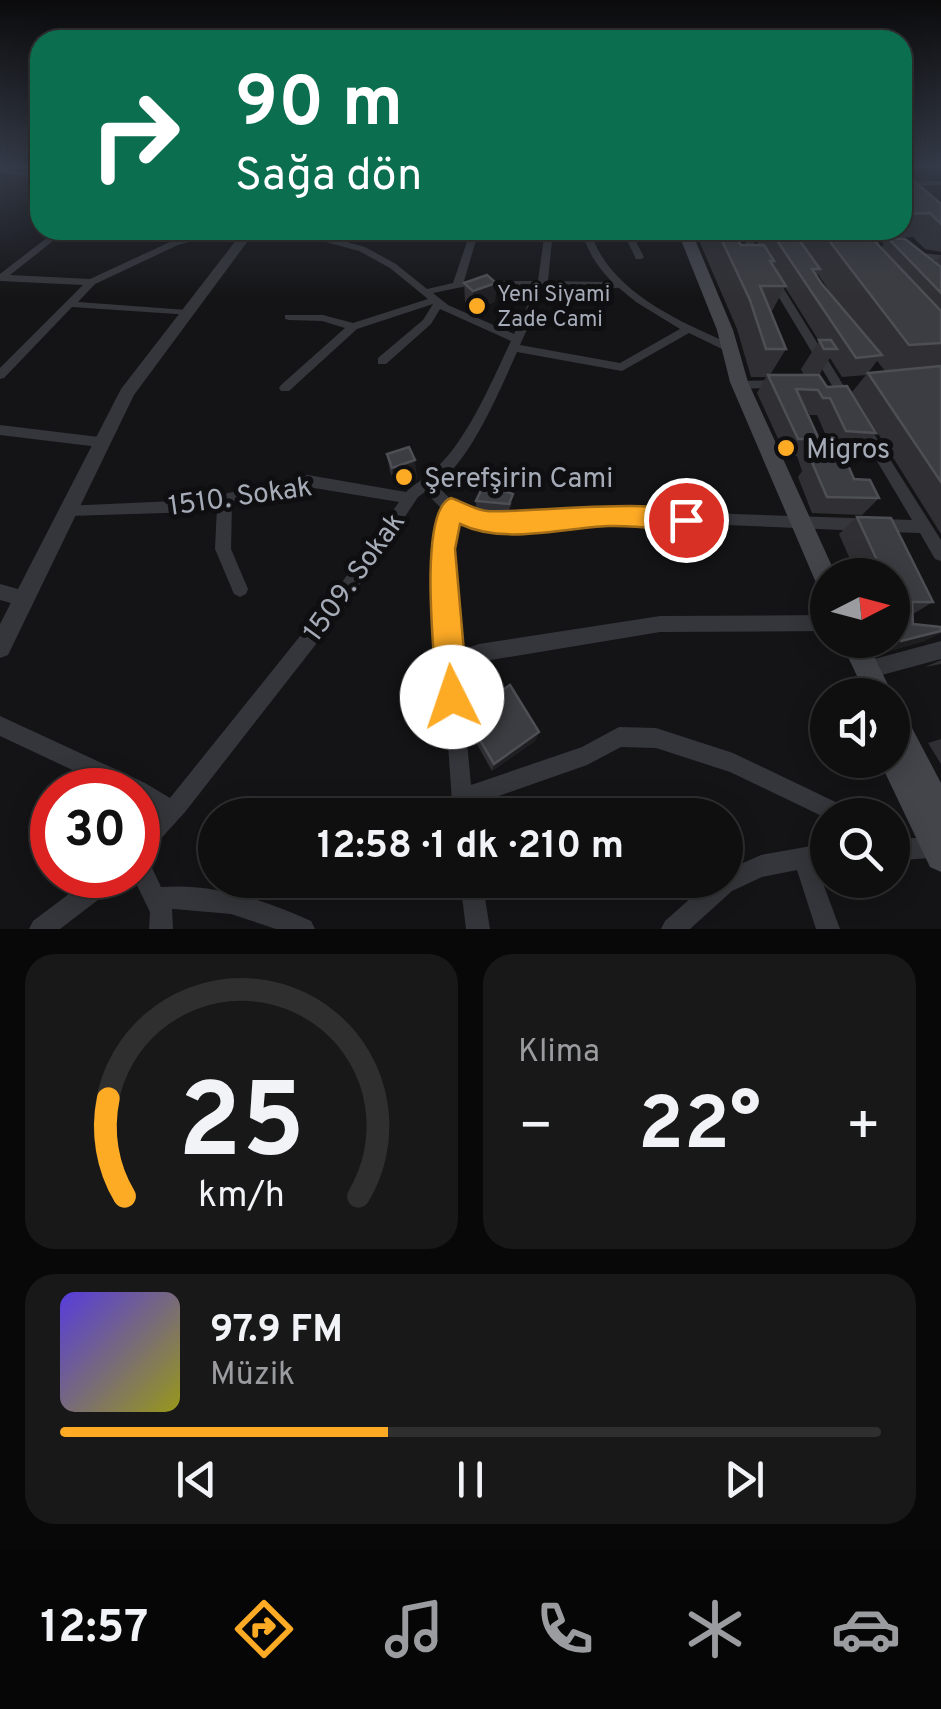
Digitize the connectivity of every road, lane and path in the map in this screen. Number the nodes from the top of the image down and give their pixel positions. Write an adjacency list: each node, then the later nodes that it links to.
1 (49, 240): 17 (street)
2 (182, 240): 20 (street)
3 (242, 240): 26 (street)
4 (337, 240): 24 (street)
5 (473, 240): 22 (street)
6 (548, 240): 21 (street, 1509. Sokak)
7 (589, 240): 23 (street)
8 (631, 240): 15 (street)
9 (678, 240): 31 (main road)
10 (688, 240): 34 (main road)
11 (748, 240): 37 (street)
12 (884, 240): 14 (street)
13 (881, 252): 14 (street)
14 (900, 254): 16 (street); 18 (street)
15 (640, 257)
16 (941, 258)
17 (6, 270): 19 (street)
18 (920, 272)
19 (0, 278): 20 (street)
20 (91, 282): 25 (street)
21 (542, 283): 22 (street); 23 (street); 30 (street, 1509. Sokak)
22 (458, 284): 24 (street)
23 (623, 285): 29 (street)
24 (434, 298): 28 (street); 30 (street); 32 (street)
25 (69, 304): 26 (street); 33 (street)
26 (187, 313): 40 (street)
27 (289, 318): 28 (street)
28 (353, 327): 38 (street)
29 (686, 330): 30 (street); 31 (street)
30 (515, 344): 41 (street, 1509. Sokak)
31 (722, 345): 34 (main road)
32 (382, 361)
33 (0, 375)
34 (739, 383): 35 (street); 46 (main road)
35 (798, 384)
36 (818, 384): 37 (street)
37 (842, 384): 47 (street)
38 (285, 388)
39 (0, 430): 40 (street)
40 (99, 442): 45 (street)
41 (426, 484): 42 (street, 1509. Sokak); 44 (street)
42 (409, 498): 43 (street, 1510. Sokak); 66 (street, 1509. Sokak)
43 (225, 500): 45 (street, 1510. Sokak); 50 (street)
44 (451, 508): 46 (street); 56 (street)
45 (69, 510): 52 (street)
46 (801, 524): 47 (street); 49 (main road)
47 (925, 527): 48 (street)
48 (941, 554)
49 (816, 558)
50 (240, 589)
51 (0, 592): 52 (street)
52 (26, 599): 54 (street)
53 (810, 623): 56 (street)
54 (0, 647)
55 (941, 650): 57 (street)
56 (450, 664): 62 (street)
57 (890, 678)
58 (0, 726): 60 (street)
59 (910, 754): 67 (main road)
60 (90, 768)
61 (903, 778): 70 (main road)
62 (461, 798)
63 (484, 798): 64 (street)
64 (810, 800)
65 (160, 804): 66 (street)
66 (172, 811): 68 (street, 1509. Sokak)
67 (941, 814)
68 (160, 824)
69 (910, 851): 70 (street)
70 (939, 852)
71 (810, 856): 72 (street)
72 (803, 857): 80 (street); 81 (street)
73 (82, 898): 76 (street)
74 (474, 898): 79 (street)
75 (155, 899): 77 (street); 78 (street)
76 (41, 929)
77 (161, 929)
78 (303, 929)
79 (478, 929)
80 (673, 929)
81 (828, 929)

